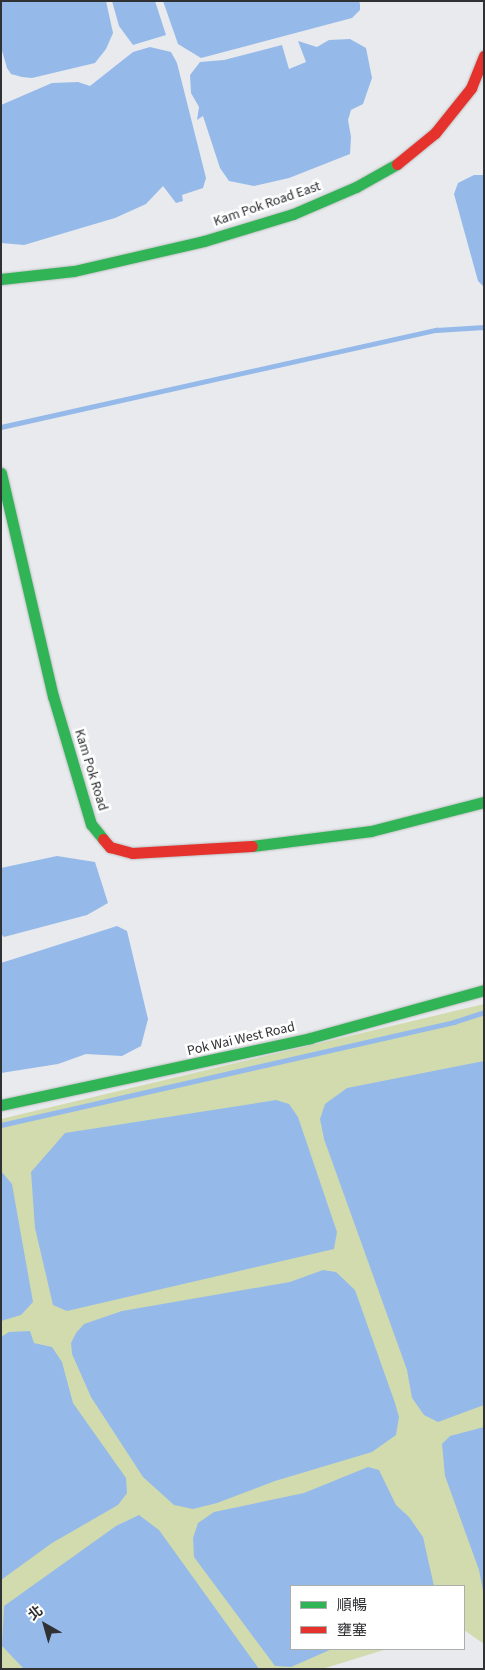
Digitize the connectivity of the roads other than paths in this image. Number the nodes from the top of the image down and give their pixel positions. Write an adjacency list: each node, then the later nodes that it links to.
1 (484, 56): 2 (street, Kam Pok Road East)
2 (1, 279)
3 (1, 473): 4 (street, Kam Pok Road)
4 (484, 802)
5 (484, 990): 6 (street, Pok Wai West Road)
6 (1, 1105)

